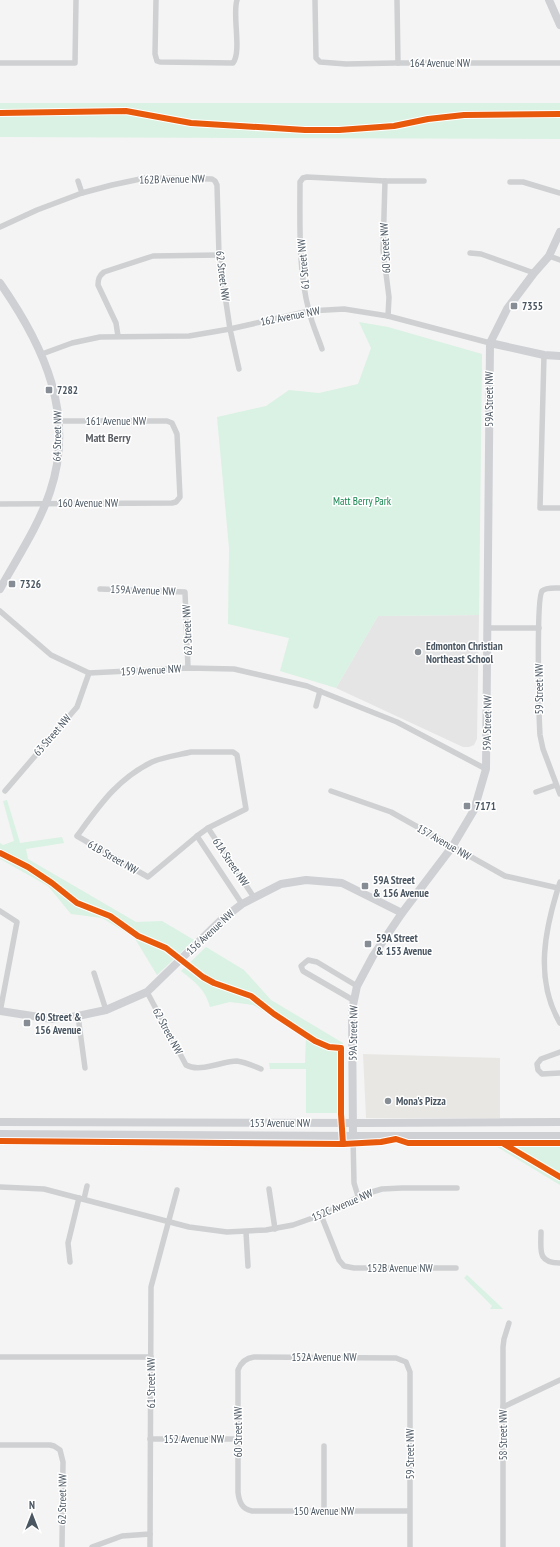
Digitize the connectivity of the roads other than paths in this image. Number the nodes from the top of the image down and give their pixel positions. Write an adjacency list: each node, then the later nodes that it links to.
1 (76, 0): 8 (street)
2 (156, 0): 3 (street)
3 (236, 0)
4 (315, 0): 9 (street, 164 Avenue NW)
5 (397, 0): 9 (street)
6 (549, 0): 7 (street)
7 (560, 25)
8 (0, 63)
9 (398, 63): 10 (street, 164 Avenue NW)
10 (560, 63)
11 (78, 181): 16 (street)
12 (215, 181): 16 (street, 162B Avenue NW); 21 (street, 62 Street NW)
13 (385, 181): 14 (street); 26 (street, 61 Street NW); 27 (street, 60 Street NW)
14 (424, 181)
15 (510, 182): 17 (street)
16 (82, 193): 18 (street, 162B Avenue NW)
17 (560, 194)
18 (0, 227)
19 (560, 232): 22 (street, 59A Street NW)
20 (470, 253): 24 (street)
21 (219, 255): 28 (street, 62 Street NW); 29 (street)
22 (549, 256): 23 (street); 24 (street, 59A Street NW)
23 (560, 260)
24 (534, 273): 30 (street, 59A Street NW)
25 (0, 284): 32 (street, 64 Street NW)
26 (309, 311): 27 (street, 162 Avenue NW); 28 (street, 162 Avenue NW); 31 (street, 61 Street NW)
27 (388, 316): 30 (street, 162 Avenue NW)
28 (230, 329): 29 (street, 162 Avenue NW); 35 (street, 62 Street NW)
29 (118, 336): 32 (street, 162 Avenue NW)
30 (490, 343): 33 (street, 162 Avenue NW); 46 (street, 59A Street NW)
31 (322, 349)
32 (42, 354): 36 (street, 64 Street NW)
33 (544, 355): 34 (street, 162 Avenue NW); 40 (street)
34 (560, 356)
35 (239, 369)
36 (59, 421): 37 (street, 161 Avenue NW); 39 (street, 64 Street NW)
37 (176, 502): 39 (street, 160 Avenue NW)
38 (0, 504): 39 (street, 160 Avenue NW)
39 (46, 504): 42 (street, 64 Street NW)
40 (560, 508)
41 (560, 588): 47 (street, 59 Street NW)
42 (0, 589)
43 (100, 589): 44 (street, 159A Avenue NW)
44 (185, 592): 48 (street, 62 Street NW)
45 (0, 611): 49 (street, 159 Avenue NW)
46 (488, 628): 47 (street); 52 (street, 59A Street NW)
47 (539, 628): 53 (street, 59 Street NW)
48 (188, 668): 49 (street, 159 Avenue NW); 50 (street, 159 Avenue NW)
49 (89, 673): 54 (street, 63 Street NW)
50 (320, 691): 51 (street); 52 (street, 159 Avenue NW)
51 (316, 706)
52 (486, 768): 60 (street, 59A Street NW)
53 (556, 785): 56 (street); 57 (street, 59 Street NW)
54 (5, 791)
55 (331, 791): 60 (street, 157 Avenue NW)
56 (536, 792)
57 (560, 794)
58 (208, 828): 59 (street); 59 (street, 61B Street NW); 62 (street, 61A Street NW)
59 (197, 836): 63 (street, 61A Street NW)
60 (452, 847): 61 (street, 157 Avenue NW); 65 (street, 59A Street NW)
61 (559, 885): 73 (street)
62 (254, 896): 63 (street, 156 Avenue NW); 65 (street, 156 Avenue NW)
63 (242, 904): 68 (street, 156 Avenue NW)
64 (0, 911): 71 (street)
65 (402, 913): 67 (street, 59A Street NW)
66 (94, 973): 70 (street)
67 (357, 986): 69 (street, 59A Street NW); 69 (street)
68 (147, 992): 70 (street, 156 Avenue NW); 76 (street, 62 Street NW)
69 (353, 1000): 80 (street, 59A Street NW)
70 (106, 1010): 72 (street, 156 Avenue NW)
71 (0, 1012): 72 (street, 156 Avenue NW)
72 (78, 1016): 75 (street)
73 (560, 1023)
74 (560, 1052): 77 (street)
75 (85, 1068)
76 (261, 1069)
77 (560, 1073)
78 (0, 1122): 80 (street, 153 Avenue NW)
79 (560, 1122): 80 (street, 153 Avenue NW)
80 (353, 1123): 82 (street, 59A Street NW)
81 (0, 1134): 82 (street, 153 Avenue NW)
82 (353, 1136): 83 (street, 153 Avenue NW); 89 (street, 59A Street NW)
83 (560, 1136)
84 (87, 1186): 90 (street)
85 (0, 1187): 90 (street, 152C Avenue NW)
86 (457, 1188): 89 (street, 152C Avenue NW)
87 (269, 1189): 93 (street)
88 (177, 1190): 92 (street)
89 (358, 1196): 91 (street, 152C Avenue NW)
90 (82, 1199): 92 (street, 152C Avenue NW); 96 (street)
91 (321, 1215): 93 (street, 152C Avenue NW); 99 (street, 152B Avenue NW)
92 (169, 1222): 94 (street, 152C Avenue NW); 102 (street, 61 Street NW)
93 (276, 1229): 94 (street, 152C Avenue NW)
94 (246, 1232): 98 (street)
95 (541, 1232): 97 (street)
96 (70, 1262)
97 (560, 1263)
98 (248, 1266)
99 (456, 1268)
100 (509, 1323): 106 (street, 58 Street NW)
101 (0, 1357): 102 (street)
102 (151, 1357): 107 (street, 61 Street NW)
103 (243, 1361): 104 (street, 152A Avenue NW); 108 (street, 60 Street NW)
104 (406, 1362): 113 (street, 59 Street NW)
105 (560, 1380): 106 (street)
106 (503, 1407): 119 (street, 58 Street NW)
107 (150, 1439): 108 (street, 152 Avenue NW); 114 (street, 61 Street NW)
108 (238, 1439): 111 (street, 60 Street NW)
109 (0, 1445): 115 (street, 62 Street NW)
110 (324, 1446): 112 (street)
111 (241, 1505): 112 (street, 150 Avenue NW)
112 (324, 1511): 113 (street, 150 Avenue NW)
113 (409, 1511): 118 (street, 59 Street NW)
114 (150, 1534): 116 (street); 117 (street, 61 Street NW)
115 (62, 1547)
116 (92, 1547)
117 (150, 1547)
118 (410, 1547)
119 (503, 1547)

